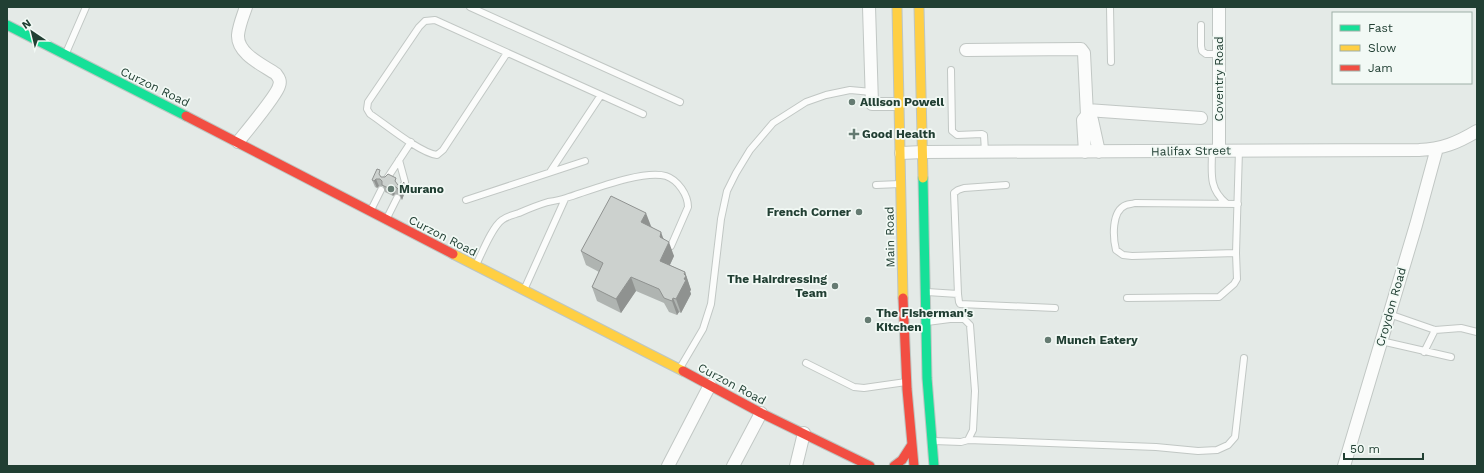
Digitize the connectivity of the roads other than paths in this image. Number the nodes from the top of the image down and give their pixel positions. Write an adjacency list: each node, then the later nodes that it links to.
1 (86, 7): 14 (lane)
2 (246, 7): 25 (street)
3 (470, 7): 19 (lane)
4 (869, 7): 17 (street)
5 (897, 7): 20 (street, Main Road)
6 (919, 7): 30 (street)
7 (1110, 7): 15 (lane)
8 (1219, 7): 13 (street, Coventry Road)
9 (7, 25): 14 (street, Curzon Road)
10 (1201, 26): 13 (lane)
11 (966, 50): 21 (street)
12 (507, 53): 18 (lane); 26 (lane); 26 (lane)
13 (1219, 54): 29 (street, Coventry Road)
14 (65, 55): 25 (street, Curzon Road)
15 (1111, 62)
16 (951, 70): 31 (lane)
17 (872, 92): 20 (street); 68 (lane)
18 (601, 95): 22 (lane); 37 (lane)
19 (680, 102)
20 (899, 104): 34 (street, Main Road)
21 (1087, 112): 23 (street); 32 (street); 33 (street)
22 (643, 114)
23 (1201, 118)
24 (1477, 131): 27 (street, Halifax Street)
25 (238, 142): 49 (street, Curzon Road)
26 (411, 142): 35 (lane)
27 (1437, 148): 28 (street, Halifax Street); 59 (street, Croydon Road)
28 (1239, 150): 29 (street, Halifax Street); 48 (lane)
29 (1216, 151): 33 (street, Halifax Street); 47 (lane)
30 (923, 152): 31 (street, Halifax Street); 34 (street, Halifax Street); 55 (street)
31 (985, 152): 32 (street, Halifax Street)
32 (1085, 152): 33 (street, Halifax Street)
33 (1099, 152)
34 (901, 153): 39 (street, Main Road)
35 (399, 160): 38 (lane); 42 (lane)
36 (585, 160): 37 (lane)
37 (550, 172): 46 (lane)
38 (386, 180)
39 (901, 184): 40 (lane); 69 (street, Main Road)
40 (876, 185)
41 (1006, 185): 56 (lane)
42 (402, 188)
43 (381, 190): 49 (lane)
44 (397, 198): 50 (lane)
45 (565, 199): 51 (lane); 53 (lane); 54 (lane)
46 (466, 200)
47 (1226, 203): 48 (lane); 52 (lane)
48 (1238, 204): 52 (lane)
49 (370, 212): 50 (street, Curzon Road)
50 (386, 220): 53 (street, Curzon Road)
51 (671, 246)
52 (1236, 253): 57 (lane)
53 (475, 266): 54 (street, Curzon Road)
54 (524, 291): 68 (street, Curzon Road)
55 (925, 292): 56 (lane); 60 (street)
56 (958, 294): 58 (lane)
57 (1127, 298)
58 (1055, 308)
59 (1389, 314): 61 (lane); 63 (street, Croydon Road)
60 (926, 322): 73 (lane); 74 (street)
61 (1435, 330): 62 (lane); 64 (lane)
62 (1477, 332)
63 (1382, 341): 64 (lane); 84 (street, Croydon Road)
64 (1424, 352): 65 (lane)
65 (1450, 357)
66 (1244, 358): 73 (lane)
67 (806, 363): 69 (lane)
68 (679, 369): 70 (street, Curzon Road)
69 (906, 382): 75 (street, Main Road)
70 (710, 385): 71 (street, Curzon Road); 76 (street)
71 (761, 413): 72 (street, Curzon Road); 77 (street)
72 (807, 435): 78 (street); 79 (street); 80 (street, Curzon Road)
73 (968, 440): 74 (lane)
74 (932, 441): 83 (street)
75 (911, 446): 81 (street); 82 (street, Main Road)
76 (668, 466)
77 (734, 466)
78 (796, 466)
79 (802, 466)
80 (870, 466)
81 (894, 466)
82 (914, 466)
83 (934, 466)
84 (1344, 466)

